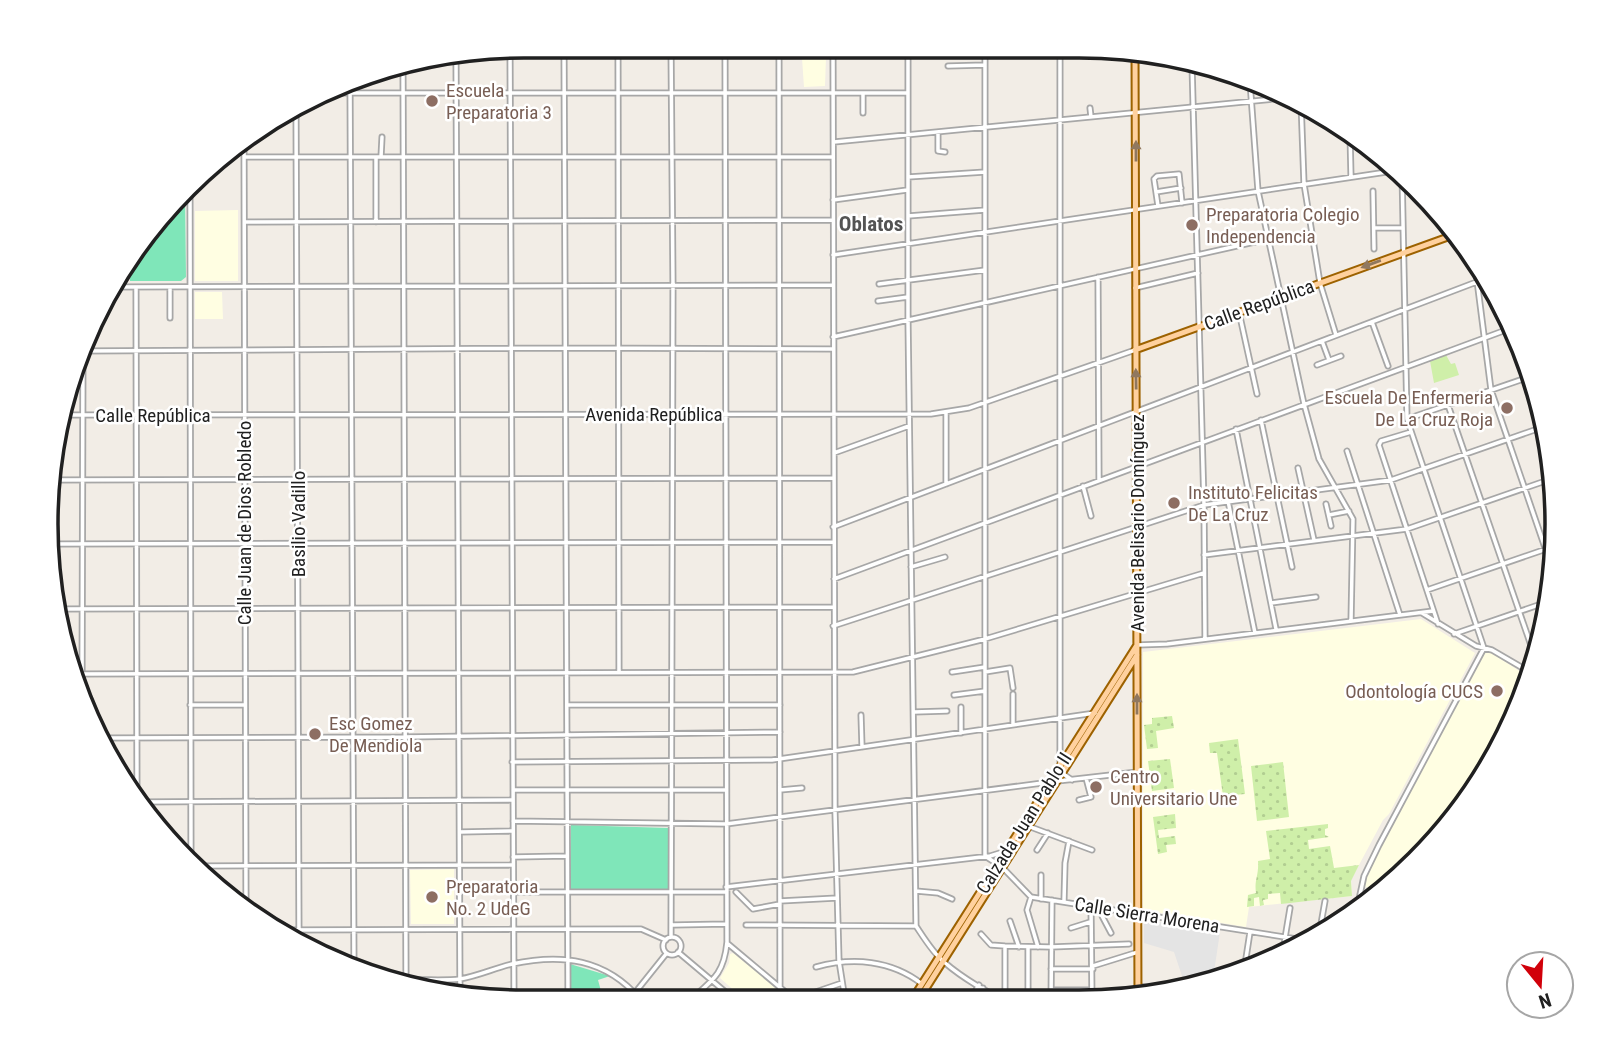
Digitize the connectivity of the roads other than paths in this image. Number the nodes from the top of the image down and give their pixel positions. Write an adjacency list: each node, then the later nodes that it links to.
1 (510, 58): 23 (street)
2 (564, 58): 24 (street)
3 (618, 58): 25 (street)
4 (671, 58): 26 (street)
5 (726, 58): 27 (street)
6 (779, 58): 28 (street)
7 (833, 58): 18 (street)
8 (908, 58): 30 (street)
9 (985, 58): 13 (street)
10 (1060, 58): 40 (street)
11 (1135, 62): 36 (main road, Avenida Belisario Domínguez)
12 (456, 63): 22 (street)
13 (985, 65): 14 (street); 41 (street)
14 (948, 66)
15 (1192, 72): 33 (street)
16 (402, 74): 21 (street)
17 (1250, 90): 32 (street)
18 (833, 92): 28 (street); 29 (street); 45 (street)
19 (346, 93): 20 (street)
20 (350, 93): 21 (street); 51 (street)
21 (402, 93): 22 (street); 54 (street)
22 (456, 93): 23 (street); 55 (street)
23 (512, 93): 24 (street); 56 (street)
24 (565, 93): 25 (street); 57 (street)
25 (619, 93): 26 (street); 58 (street)
26 (671, 93): 27 (street); 59 (street)
27 (726, 93): 28 (street); 60 (street)
28 (779, 93): 61 (street)
29 (863, 93): 30 (street); 35 (street)
30 (907, 93): 43 (street)
31 (1270, 99): 32 (street)
32 (1251, 101): 33 (street); 71 (street)
33 (1194, 107): 36 (street); 76 (street)
34 (1090, 108): 39 (street)
35 (863, 113)
36 (1136, 113): 39 (street); 79 (main road, Avenida Belisario Domínguez, one-way to 36)
37 (1301, 115): 67 (street)
38 (296, 117): 50 (street, Basilio Vadillo)
39 (1091, 117): 40 (street)
40 (1060, 120): 41 (street); 90 (street)
41 (985, 128): 42 (street); 63 (street)
42 (938, 132): 43 (street); 48 (street)
43 (907, 135): 45 (street); 65 (street)
44 (382, 137): 53 (street)
45 (834, 142): 62 (street)
46 (1350, 145): 66 (street)
47 (244, 151): 49 (street, Calle Juan de Dios Robledo)
48 (945, 152)
49 (244, 157): 50 (street); 91 (street, Calle Juan de Dios Robledo)
50 (298, 157): 51 (street); 92 (street, Basilio Vadillo)
51 (351, 157): 52 (street); 93 (street)
52 (376, 157): 53 (street); 94 (street)
53 (382, 157): 54 (street)
54 (404, 157): 55 (street); 95 (street)
55 (457, 157): 56 (street); 86 (street)
56 (512, 157): 57 (street); 87 (street)
57 (565, 157): 58 (street); 88 (street)
58 (619, 157): 59 (street); 89 (street)
59 (673, 157): 60 (street); 82 (street)
60 (726, 157): 61 (street); 83 (street)
61 (780, 157): 62 (street); 84 (street)
62 (834, 157): 75 (street)
63 (985, 172): 65 (street); 80 (street)
64 (1386, 173): 66 (street)
65 (908, 177): 70 (street)
66 (1350, 177): 67 (street)
67 (1304, 184): 71 (street); 112 (street)
68 (1402, 187): 97 (street)
69 (1181, 188): 73 (street); 73 (street); 77 (street)
70 (908, 190): 75 (street); 81 (street)
71 (1258, 191): 76 (street); 100 (street)
72 (1373, 191): 96 (street)
73 (1156, 192): 78 (street)
74 (190, 198): 129 (street)
75 (833, 200): 85 (street)
76 (1196, 201): 77 (street); 104 (street)
77 (1182, 203): 78 (street)
78 (1158, 206): 79 (street)
79 (1136, 209): 90 (street); 106 (main road, Avenida Belisario Domínguez)
80 (985, 211): 81 (street); 98 (street)
81 (908, 216): 101 (street)
82 (672, 220): 83 (street); 89 (street); 124 (street)
83 (726, 220): 84 (street); 115 (street)
84 (779, 220): 85 (street); 116 (street)
85 (833, 220): 105 (street)
86 (456, 221): 87 (street); 95 (street); 120 (street)
87 (512, 221): 88 (street); 121 (street)
88 (565, 221): 89 (street); 122 (street)
89 (618, 221): 123 (street)
90 (1060, 221): 98 (street); 125 (street)
91 (244, 222): 92 (street); 130 (street, Calle Juan de Dios Robledo)
92 (298, 222): 93 (street); 131 (street, Basilio Vadillo)
93 (351, 222): 94 (street); 118 (street)
94 (376, 222): 95 (street)
95 (403, 222): 119 (street)
96 (1374, 228): 97 (street); 102 (street)
97 (1403, 228): 103 (street)
98 (985, 232): 101 (street); 107 (street)
99 (1447, 237): 103 (main road, Calle República)
100 (1268, 239): 104 (street); 134 (street)
101 (909, 243): 105 (street); 110 (street)
102 (1374, 248)
103 (1403, 252): 112 (main road, Calle República, one-way to 112); 137 (street)
104 (1198, 254): 106 (street); 108 (street)
105 (833, 255): 117 (street)
106 (1136, 268): 109 (street); 132 (main road, Avenida Belisario Domínguez)
107 (985, 270): 110 (street); 136 (street)
108 (1198, 273): 132 (street); 142 (street)
109 (1098, 277): 125 (street); 167 (street)
110 (908, 281): 114 (street); 133 (street)
111 (1478, 281): 137 (street)
112 (1320, 283): 134 (main road, Calle República); 144 (street)
113 (1478, 283): 146 (street)
114 (879, 284)
115 (726, 285): 116 (street); 124 (street); 156 (street)
116 (780, 285): 117 (street); 157 (street)
117 (832, 285): 145 (street)
118 (351, 286): 119 (street); 131 (street); 151 (street)
119 (403, 286): 120 (street); 152 (street)
120 (457, 286): 121 (street); 163 (street)
121 (512, 286): 122 (street); 153 (street)
122 (566, 286): 123 (street); 148 (street)
123 (618, 286): 124 (street); 154 (street)
124 (673, 286): 155 (street)
125 (1060, 286): 136 (street); 173 (street)
126 (122, 287): 127 (street)
127 (136, 287): 128 (street); 161 (street)
128 (170, 287): 129 (street); 139 (street)
129 (190, 287): 130 (street); 162 (street)
130 (244, 287): 131 (street); 149 (street, Calle Juan de Dios Robledo)
131 (298, 287): 150 (street, Basilio Vadillo)
132 (1135, 288): 159 (main road, Avenida Belisario Domínguez)
133 (908, 297): 135 (street); 140 (street)
134 (1281, 297): 138 (main road, Calle República); 164 (street)
135 (878, 301)
136 (985, 303): 140 (street); 178 (street)
137 (1403, 310): 141 (street); 170 (street)
138 (1239, 312): 142 (main road, Calle República); 171 (street)
139 (170, 318)
140 (908, 320): 145 (street); 188 (street)
141 (1371, 322): 144 (street); 169 (street)
142 (1199, 326): 159 (main road, Calle República); 175 (street)
143 (1503, 331): 146 (street)
144 (1336, 335): 147 (street)
145 (833, 337): 158 (street)
146 (1485, 337): 170 (street); 176 (street)
147 (1322, 341): 164 (street); 166 (street)
148 (566, 348): 153 (street); 154 (street); 199 (street)
149 (244, 349): 150 (street); 162 (street); 193 (street, Calle Juan de Dios Robledo)
150 (298, 349): 151 (street); 194 (street, Basilio Vadillo)
151 (352, 349): 152 (street); 195 (street)
152 (404, 349): 163 (street); 196 (street)
153 (512, 349): 163 (street); 198 (street)
154 (618, 349): 155 (street); 183 (street)
155 (672, 349): 156 (street); 184 (street)
156 (726, 349): 157 (street); 185 (street)
157 (780, 349): 158 (street); 186 (street)
158 (832, 349): 187 (street)
159 (1135, 349): 167 (street, Calle República); 182 (main road, Avenida Belisario Domínguez, one-way to 159)
160 (91, 350): 161 (street)
161 (136, 350): 162 (street); 191 (street)
162 (190, 350): 192 (street)
163 (458, 350): 197 (street)
164 (1294, 352): 171 (street); 179 (street)
165 (1341, 356): 166 (street)
166 (1329, 360): 168 (street)
167 (1099, 362): 173 (street, Calle República); 203 (street)
168 (1317, 365)
169 (1388, 366)
170 (1405, 367): 179 (street); 201 (street)
171 (1251, 368): 175 (street); 177 (street)
172 (82, 373): 190 (street)
173 (1060, 376): 178 (street, Avenida República); 208 (street)
174 (1522, 379): 176 (street)
175 (1201, 387): 182 (street); 209 (street)
176 (1491, 390): 180 (street); 207 (street)
177 (1257, 394)
178 (985, 402): 181 (street, Avenida República); 216 (street)
179 (1304, 404): 200 (street); 239 (street)
180 (1448, 405): 201 (street); 212 (street)
181 (946, 412): 188 (street, Avenida República); 236 (street)
182 (1136, 412): 203 (street); 213 (main road, Avenida Belisario Domínguez)
183 (619, 414): 184 (street, Avenida República); 199 (street, Avenida República); 223 (street)
184 (673, 414): 185 (street, Avenida República); 224 (street)
185 (726, 414): 186 (street, Avenida República); 225 (street)
186 (780, 414): 187 (street, Avenida República); 217 (street)
187 (834, 414): 188 (street, Avenida República); 211 (street)
188 (909, 414): 202 (street)
189 (71, 415): 190 (street, Calle República)
190 (83, 415): 191 (street, Calle República); 234 (street)
191 (136, 415): 192 (street, Calle República); 227 (street)
192 (190, 415): 193 (street, Calle República); 228 (street)
193 (243, 415): 194 (street, Avenida República); 229 (street, Calle Juan de Dios Robledo)
194 (298, 415): 195 (street, Avenida República); 230 (street, Basilio Vadillo)
195 (352, 415): 196 (street, Avenida República); 231 (street)
196 (403, 415): 197 (street, Avenida República); 219 (street)
197 (458, 415): 198 (street, Avenida República); 220 (street)
198 (512, 415): 199 (street, Avenida República); 221 (street)
199 (566, 415): 222 (street)
200 (1261, 419): 204 (street); 243 (street)
201 (1407, 419): 206 (street)
202 (909, 426): 211 (street); 244 (street)
203 (1099, 426): 208 (street); 232 (street)
204 (1236, 429): 209 (street); 245 (street)
205 (1535, 430): 207 (street)
206 (1411, 432): 215 (street); 233 (street)
207 (1508, 440): 212 (street); 240 (street)
208 (1060, 441): 216 (street); 242 (street)
209 (1202, 441): 213 (street); 249 (street)
210 (1347, 451): 237 (street)
211 (834, 453): 218 (street)
212 (1466, 454): 215 (street); 248 (street)
213 (1137, 466): 232 (street); 257 (main road, Avenida Belisario Domínguez)
214 (1298, 468): 241 (street)
215 (1423, 469): 233 (street); 253 (street)
216 (985, 470): 236 (street); 254 (street)
217 (780, 478): 218 (street); 225 (street); 267 (street)
218 (833, 478): 256 (street)
219 (405, 479): 220 (street); 231 (street); 272 (street)
220 (458, 479): 221 (street); 273 (street)
221 (512, 479): 222 (street); 262 (street)
222 (566, 479): 223 (street); 263 (street)
223 (619, 479): 224 (street); 264 (street)
224 (673, 479): 225 (street); 265 (street)
225 (726, 479): 266 (street)
226 (60, 480): 234 (street)
227 (137, 480): 228 (street); 234 (street); 276 (street)
228 (191, 480): 229 (street); 277 (street)
229 (244, 480): 230 (street); 269 (street, Calle Juan de Dios Robledo)
230 (298, 480): 231 (street); 270 (street, Basilio Vadillo)
231 (352, 480): 271 (street)
232 (1099, 480): 238 (street)
233 (1391, 480): 237 (street); 258 (street)
234 (83, 481): 275 (street)
235 (1543, 482): 240 (street)
236 (946, 484): 244 (street)
237 (1358, 484): 239 (street); 259 (street)
238 (1083, 486): 242 (street); 252 (street)
239 (1335, 487): 241 (street); 250 (street)
240 (1524, 488): 248 (street); 280 (street)
241 (1303, 491): 243 (street); 261 (street)
242 (1060, 494): 254 (street); 284 (street)
243 (1276, 495): 245 (street); 278 (street)
244 (910, 498): 256 (street); 281 (street)
245 (1250, 498): 246 (street); 279 (street)
246 (1228, 501): 249 (street); 282 (street)
247 (1326, 503): 251 (street)
248 (1482, 503): 253 (street); 287 (street)
249 (1204, 505): 257 (street); 285 (street)
250 (1349, 511): 251 (street); 260 (street)
251 (1329, 515): 255 (street)
252 (1091, 516)
253 (1440, 517): 258 (street); 292 (street)
254 (985, 522): 281 (street); 291 (street)
255 (1331, 526)
256 (833, 527): 268 (street)
257 (1137, 528): 284 (street); 295 (main road, Avenida Belisario Domínguez)
258 (1407, 529): 259 (street); 294 (street)
259 (1375, 533): 260 (street); 319 (street)
260 (1352, 536): 261 (street); 321 (street)
261 (1314, 540): 278 (street)
262 (512, 542): 263 (street); 273 (street); 310 (street)
263 (566, 542): 264 (street); 311 (street)
264 (619, 542): 265 (street); 312 (street)
265 (673, 542): 266 (street); 313 (street)
266 (726, 542): 267 (street); 300 (street)
267 (780, 542): 268 (street); 301 (street)
268 (833, 542): 293 (street)
269 (244, 543): 270 (street); 277 (street); 305 (street, Calle Juan de Dios Robledo)
270 (298, 543): 271 (street); 306 (street, Basilio Vadillo)
271 (352, 543): 272 (street); 307 (street)
272 (405, 543): 273 (street); 308 (street)
273 (458, 543): 309 (street)
274 (59, 544): 275 (street)
275 (83, 544): 276 (street); 314 (street)
276 (137, 544): 277 (street); 303 (street)
277 (191, 544): 304 (street)
278 (1286, 544): 279 (street); 289 (street)
279 (1260, 547): 282 (street); 298 (street)
280 (1544, 548)
281 (911, 550): 288 (street); 293 (street)
282 (1238, 550): 285 (street); 326 (street)
283 (1545, 550): 287 (street)
284 (1060, 554): 291 (street); 320 (street)
285 (1204, 555): 290 (street)
286 (945, 557): 288 (street)
287 (1503, 564): 292 (street); 317 (street)
288 (911, 567): 297 (street)
289 (1292, 567)
290 (1204, 573): 295 (street); 329 (street)
291 (984, 577): 297 (street); 328 (street)
292 (1461, 578): 294 (street); 324 (street)
293 (834, 579): 302 (street)
294 (1427, 590): 316 (street)
295 (1137, 593): 320 (street); 331 (main road, Avenida Belisario Domínguez)
296 (1316, 597): 298 (street)
297 (911, 602): 323 (street); 335 (street)
298 (1271, 603): 325 (street)
299 (1538, 605): 317 (street)
300 (726, 607): 301 (street); 313 (street); 339 (street)
301 (780, 607): 302 (street); 340 (street)
302 (834, 607): 323 (street)
303 (137, 608): 304 (street); 314 (street); 348 (street)
304 (191, 608): 305 (street); 349 (street)
305 (245, 608): 306 (street); 350 (street, Calle Juan de Dios Robledo)
306 (299, 608): 307 (street); 351 (street, Basilio Vadillo)
307 (352, 608): 308 (street); 341 (street)
308 (404, 608): 309 (street); 342 (street)
309 (458, 608): 310 (street); 343 (street)
310 (512, 608): 311 (street); 344 (street)
311 (566, 608): 312 (street); 345 (street)
312 (619, 608): 313 (street); 346 (street)
313 (673, 608): 338 (street)
314 (83, 609): 315 (street); 353 (street)
315 (66, 610)
316 (1433, 611): 318 (street); 322 (street)
317 (1520, 611): 324 (street); 330 (street)
318 (1420, 612): 319 (street); 322 (street)
319 (1400, 615): 321 (street)
320 (1059, 616): 328 (street); 369 (street)
321 (1351, 621): 325 (street)
322 (1438, 624): 327 (street)
323 (834, 626): 352 (street)
324 (1477, 626): 327 (street); 333 (street)
325 (1277, 630): 326 (street)
326 (1255, 633): 329 (street)
327 (1454, 634): 333 (street)
328 (985, 639): 335 (street); 337 (street)
329 (1205, 639): 332 (street)
330 (1530, 642)
331 (1137, 645): 332 (street); 334 (main road, Avenida Belisario Domínguez); 367 (main road, Calzada Juan Pablo II)
332 (1146, 646): 334 (street)
333 (1484, 648): 336 (street); 454 (street)
334 (1137, 655): 367 (main road, Calzada Juan Pablo II); 395 (main road, Avenida Belisario Domínguez, one-way to 334)
335 (912, 657): 352 (street); 366 (street)
336 (1523, 667)
337 (985, 669): 347 (street); 354 (street); 355 (street)
338 (672, 671): 339 (street); 346 (street); 362 (street)
339 (726, 671): 340 (street); 358 (street)
340 (780, 671): 352 (street); 363 (street)
341 (353, 672): 342 (street); 351 (street); 379 (street)
342 (404, 672): 343 (street); 382 (street)
343 (459, 672): 344 (street); 383 (street)
344 (512, 672): 345 (street); 377 (street)
345 (567, 672): 346 (street); 361 (street)
346 (619, 672)
347 (952, 672)
348 (136, 673): 349 (street); 353 (street); 385 (street)
349 (189, 673): 350 (street); 359 (street)
350 (245, 673): 351 (street); 360 (street, Calle Juan de Dios Robledo)
351 (299, 673): 378 (street, Basilio Vadillo)
352 (835, 673): 388 (street)
353 (82, 674)
354 (1013, 688)
355 (985, 691): 357 (street); 371 (street)
356 (1013, 694): 370 (street)
357 (954, 695)
358 (726, 704): 362 (street); 363 (street); 374 (street)
359 (190, 705): 360 (street); 380 (street)
360 (245, 705): 381 (street, Calle Juan de Dios Robledo)
361 (567, 705): 362 (street); 376 (street)
362 (672, 705): 372 (street)
363 (780, 705): 373 (street)
364 (961, 707): 375 (street)
365 (947, 711): 366 (street)
366 (913, 712): 386 (street)
367 (1097, 713): 369 (street); 394 (main road, Calzada Juan Pablo II)
368 (861, 715): 387 (street)
369 (1059, 718): 370 (street); 394 (street)
370 (1013, 725): 371 (street)
371 (985, 730): 375 (street); 404 (street)
372 (672, 732): 374 (street); 376 (street); 392 (street)
373 (780, 732): 374 (street); 389 (street)
374 (726, 733): 390 (street)
375 (961, 733): 386 (street)
376 (567, 734): 377 (street); 393 (street)
377 (512, 735): 383 (street); 391 (street)
378 (299, 736): 379 (street); 381 (street); 411 (street, Basilio Vadillo)
379 (353, 736): 382 (street); 412 (street)
380 (191, 737): 381 (street); 385 (street); 410 (street)
381 (245, 737): 416 (street, Calle Juan de Dios Robledo)
382 (405, 737): 383 (street); 413 (street)
383 (460, 737): 414 (street)
384 (110, 738): 385 (street)
385 (137, 738): 399 (street)
386 (914, 739): 387 (street); 407 (street)
387 (862, 747): 388 (street)
388 (834, 751): 389 (street); 417 (street)
389 (780, 759): 390 (street); 403 (street)
390 (726, 761): 392 (street); 402 (street)
391 (512, 762): 393 (street); 401 (street)
392 (672, 762): 393 (street); 406 (street)
393 (567, 763): 405 (street)
394 (1061, 769): 397 (street); 398 (main road, Calzada Juan Pablo II)
395 (1137, 772): 396 (street); 466 (main road, Avenida Belisario Domínguez)
396 (1086, 778): 397 (street); 409 (street)
397 (1072, 780): 398 (street)
398 (1053, 782): 404 (street); 423 (main road, Calzada Juan Pablo II); 431 (main road, Calzada Juan Pablo II)
399 (137, 784)
400 (802, 788): 403 (street)
401 (513, 790): 405 (street); 408 (street)
402 (726, 790): 406 (street); 422 (street)
403 (780, 790): 418 (street)
404 (985, 790): 407 (street); 433 (street)
405 (567, 791): 406 (street); 420 (street)
406 (672, 791): 421 (street)
407 (915, 799): 417 (street); 441 (street)
408 (512, 800): 414 (street); 419 (street)
409 (1079, 800)
410 (191, 801): 415 (street); 416 (street); 430 (street)
411 (299, 801): 412 (street); 416 (street); 436 (street, Basilio Vadillo)
412 (353, 801): 413 (street); 437 (street)
413 (405, 801): 414 (street); 438 (street)
414 (460, 801): 425 (street)
415 (150, 802)
416 (246, 802): 442 (street, Calle Juan de Dios Robledo)
417 (835, 812): 418 (street); 444 (street)
418 (780, 818): 422 (street); 446 (street)
419 (513, 821): 420 (street); 424 (street)
420 (567, 822): 421 (street); 432 (street)
421 (672, 824): 422 (street); 451 (street)
422 (726, 824): 447 (street)
423 (1028, 826): 426 (street); 443 (main road, Calzada Juan Pablo II)
424 (513, 831): 425 (street); 434 (street)
425 (460, 832): 439 (street)
426 (1048, 833): 427 (street); 428 (street)
427 (1069, 841): 429 (street); 461 (street)
428 (1037, 850)
429 (1092, 850)
430 (192, 852)
431 (1005, 852): 433 (street); 443 (main road, Calzada Juan Pablo II)
432 (567, 856): 434 (street); 450 (street)
433 (985, 856): 441 (street); 443 (street)
434 (513, 857): 440 (street)
435 (206, 865): 442 (street)
436 (299, 865): 437 (street); 442 (street); 479 (street, Basilio Vadillo)
437 (353, 865): 438 (street); 480 (street)
438 (405, 865): 439 (street); 481 (street)
439 (460, 865): 440 (street); 482 (street)
440 (513, 865): 449 (street)
441 (916, 865): 444 (street); 448 (street)
442 (246, 866): 455 (street, Calle Juan de Dios Robledo)
443 (1000, 866): 453 (street); 505 (main road, Calzada Juan Pablo II)
444 (836, 874): 446 (street); 456 (street)
445 (1041, 875): 458 (street)
446 (780, 881): 447 (street); 462 (street)
447 (726, 889): 451 (street); 470 (street)
448 (916, 891): 457 (street); 475 (street)
449 (513, 892): 450 (street); 483 (street)
450 (567, 892): 451 (street); 476 (street)
451 (672, 892): 471 (street)
452 (736, 892): 462 (street)
453 (1031, 897): 458 (street, Calle Sierra Morena); 499 (street)
454 (1359, 897)
455 (246, 898)
456 (837, 898): 462 (street); 474 (street)
457 (952, 899)
458 (1041, 899): 459 (street, Calle Sierra Morena)
459 (1052, 900): 461 (street, Calle Sierra Morena); 500 (street)
460 (1325, 901): 469 (street)
461 (1065, 902): 463 (street, Calle Sierra Morena)
462 (780, 903): 473 (street)
463 (1091, 906): 464 (street, Calle Sierra Morena); 468 (street)
464 (1100, 908): 466 (street, Calle Sierra Morena); 486 (street)
465 (1290, 908): 489 (street)
466 (1138, 914): 485 (street, Calle Sierra Morena); 502 (main road, Avenida Belisario Domínguez)
467 (1010, 921): 497 (street)
468 (1090, 922): 477 (street); 495 (street)
469 (1322, 922)
470 (726, 924): 471 (street); 492 (street)
471 (673, 925): 488 (street)
472 (746, 925): 473 (street)
473 (780, 926): 474 (street); 522 (street)
474 (838, 926): 475 (street); 508 (street)
475 (916, 926): 505 (street)
476 (567, 928): 483 (street); 491 (street); 507 (street)
477 (1070, 928)
478 (294, 929): 479 (street)
479 (299, 929): 480 (street); 484 (street, Basilio Vadillo)
480 (354, 929): 481 (street); 504 (street)
481 (405, 929): 482 (street); 513 (street)
482 (460, 929): 483 (street); 514 (street)
483 (513, 929): 509 (street)
484 (299, 932)
485 (1250, 932): 489 (street, Calle Sierra Morena); 506 (street)
486 (1111, 933)
487 (981, 934): 496 (street)
488 (671, 937): 491 (street); 501 (street)
489 (1285, 937): 490 (street, Calle Sierra Morena); 493 (street)
490 (1292, 938)
491 (666, 940): 503 (street)
492 (727, 942): 516 (street); 522 (street)
493 (1284, 942)
494 (1129, 944): 495 (street)
495 (1090, 945): 500 (street); 511 (street)
496 (1005, 947): 497 (street); 537 (street)
497 (1019, 947): 498 (street)
498 (1028, 947): 499 (street); 538 (street)
499 (1038, 947): 500 (street)
500 (1051, 947): 512 (street)
501 (678, 952): 503 (street); 516 (street)
502 (1138, 952): 511 (street); 521 (main road, Avenida Belisario Domínguez)
503 (666, 954): 526 (street)
504 (354, 958)
505 (941, 959): 518 (main road, Calzada Juan Pablo II); 520 (street); 533 (main road, Calzada Juan Pablo II)
506 (1246, 959)
507 (567, 960): 509 (street); 524 (street); 525 (street)
508 (839, 961): 510 (street); 517 (street); 518 (street)
509 (513, 964): 514 (street); 523 (street)
510 (816, 967)
511 (1093, 967): 512 (street); 541 (street)
512 (1051, 969): 539 (street)
513 (406, 975)
514 (460, 979): 515 (street); 519 (street)
515 (429, 980)
516 (713, 980): 527 (street); 528 (street)
517 (842, 983): 530 (street); 531 (street)
518 (922, 984): 532 (main road, Calzada Juan Pablo II)
519 (460, 986)
520 (981, 986): 534 (street); 535 (street); 536 (street)
521 (1138, 986)
522 (781, 988): 529 (street)
523 (514, 990)
524 (568, 990)
525 (632, 990)
526 (637, 990)
527 (702, 990)
528 (724, 990)
529 (783, 990)
530 (823, 990)
531 (843, 990)
532 (918, 990)
533 (924, 990)
534 (978, 990)
535 (982, 990)
536 (988, 990)
537 (1005, 990)
538 (1028, 990)
539 (1051, 990): 540 (street)
540 (1079, 990)
541 (1092, 990)

